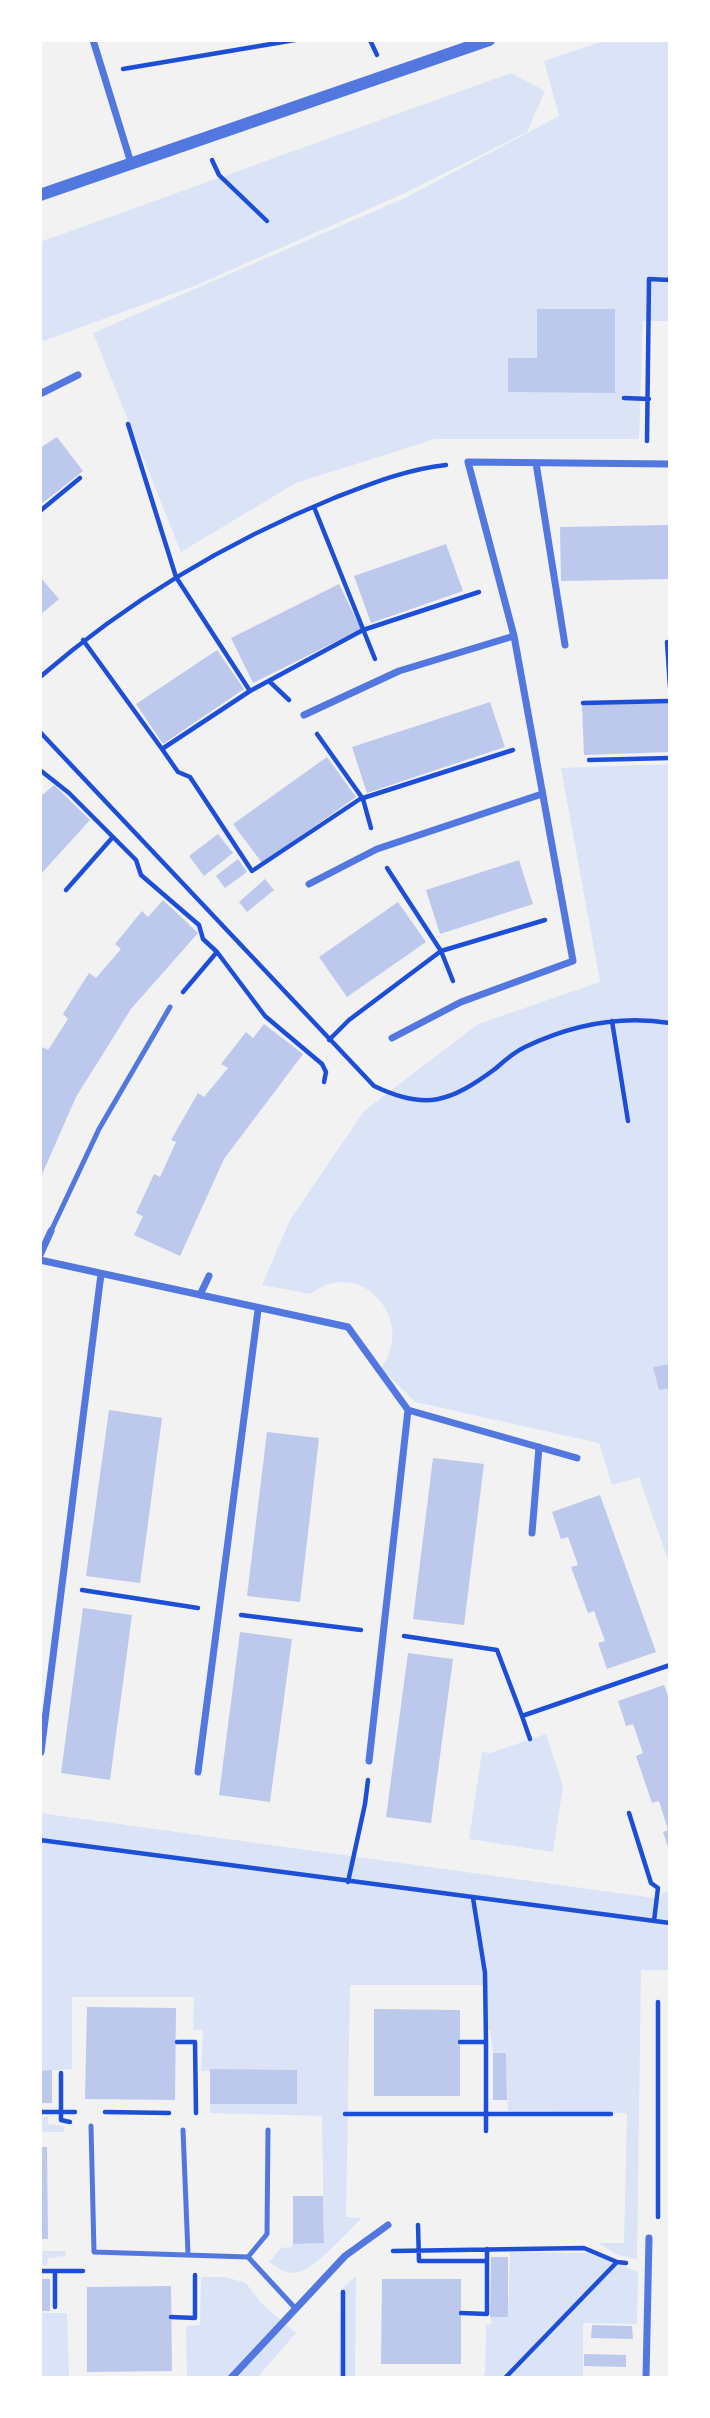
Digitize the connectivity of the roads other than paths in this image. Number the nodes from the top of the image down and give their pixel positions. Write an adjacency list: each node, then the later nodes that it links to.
1 (93, 40): 3 (street)
2 (489, 40): 3 (street)
3 (131, 163): 4 (street)
4 (40, 195)
5 (78, 375): 6 (street)
6 (40, 394)
7 (536, 463): 8 (street); 9 (street); 10 (street)
8 (670, 464)
9 (514, 636): 11 (street); 12 (street)
10 (565, 645)
11 (304, 715)
12 (542, 794): 13 (street); 15 (street)
13 (309, 884)
14 (170, 1007): 16 (lane)
15 (392, 1038)
16 (51, 1231): 17 (street)
17 (40, 1257): 18 (street)
18 (101, 1274): 20 (street); 26 (street)
19 (209, 1276): 20 (street)
20 (200, 1295): 21 (street)
21 (258, 1310): 22 (street); 28 (street)
22 (408, 1410): 23 (street); 27 (street)
23 (539, 1447): 24 (street); 25 (street)
24 (577, 1458)
25 (532, 1533)
26 (41, 1752)
27 (369, 1761)
28 (198, 1772)
29 (91, 2126): 34 (lane)
30 (183, 2130): 34 (lane)
31 (268, 2130): 35 (lane)
32 (388, 2225): 36 (street)
33 (649, 2238): 38 (street)
34 (188, 2255): 35 (lane)
35 (248, 2257): 36 (lane)
36 (295, 2308): 37 (street)
37 (231, 2378)
38 (646, 2378)

